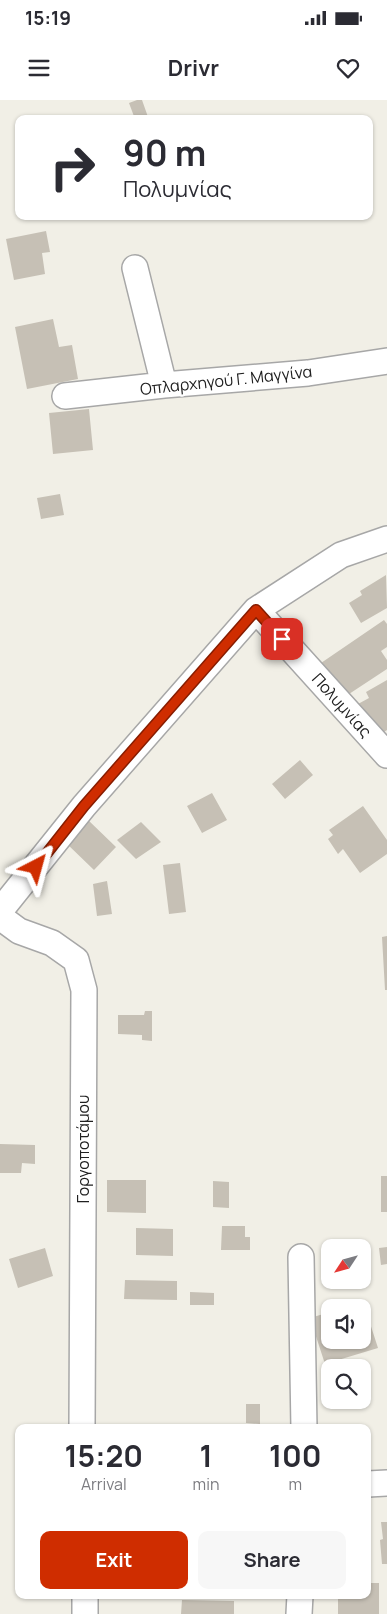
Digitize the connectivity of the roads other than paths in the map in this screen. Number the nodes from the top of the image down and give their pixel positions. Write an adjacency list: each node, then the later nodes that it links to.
1 (135, 268): 3 (street)
2 (387, 361): 3 (street, Οπλαρχηγού Γ. Μαγγίνα)
3 (164, 385): 4 (street, Οπλαρχηγού Γ. Μαγγίνα)
4 (65, 396)
5 (387, 539): 6 (street)
6 (256, 610): 7 (street, Πολυμνίας); 8 (street)
7 (387, 755)
8 (0, 911)
9 (0, 917): 11 (street, Γοργοποτάμου)
10 (301, 1257): 12 (street)
11 (82, 1424)
12 (304, 1424)
13 (387, 1483): 14 (street)
14 (371, 1484)
15 (85, 1599): 17 (street)
16 (300, 1599): 18 (street)
17 (85, 1614)
18 (299, 1614)

